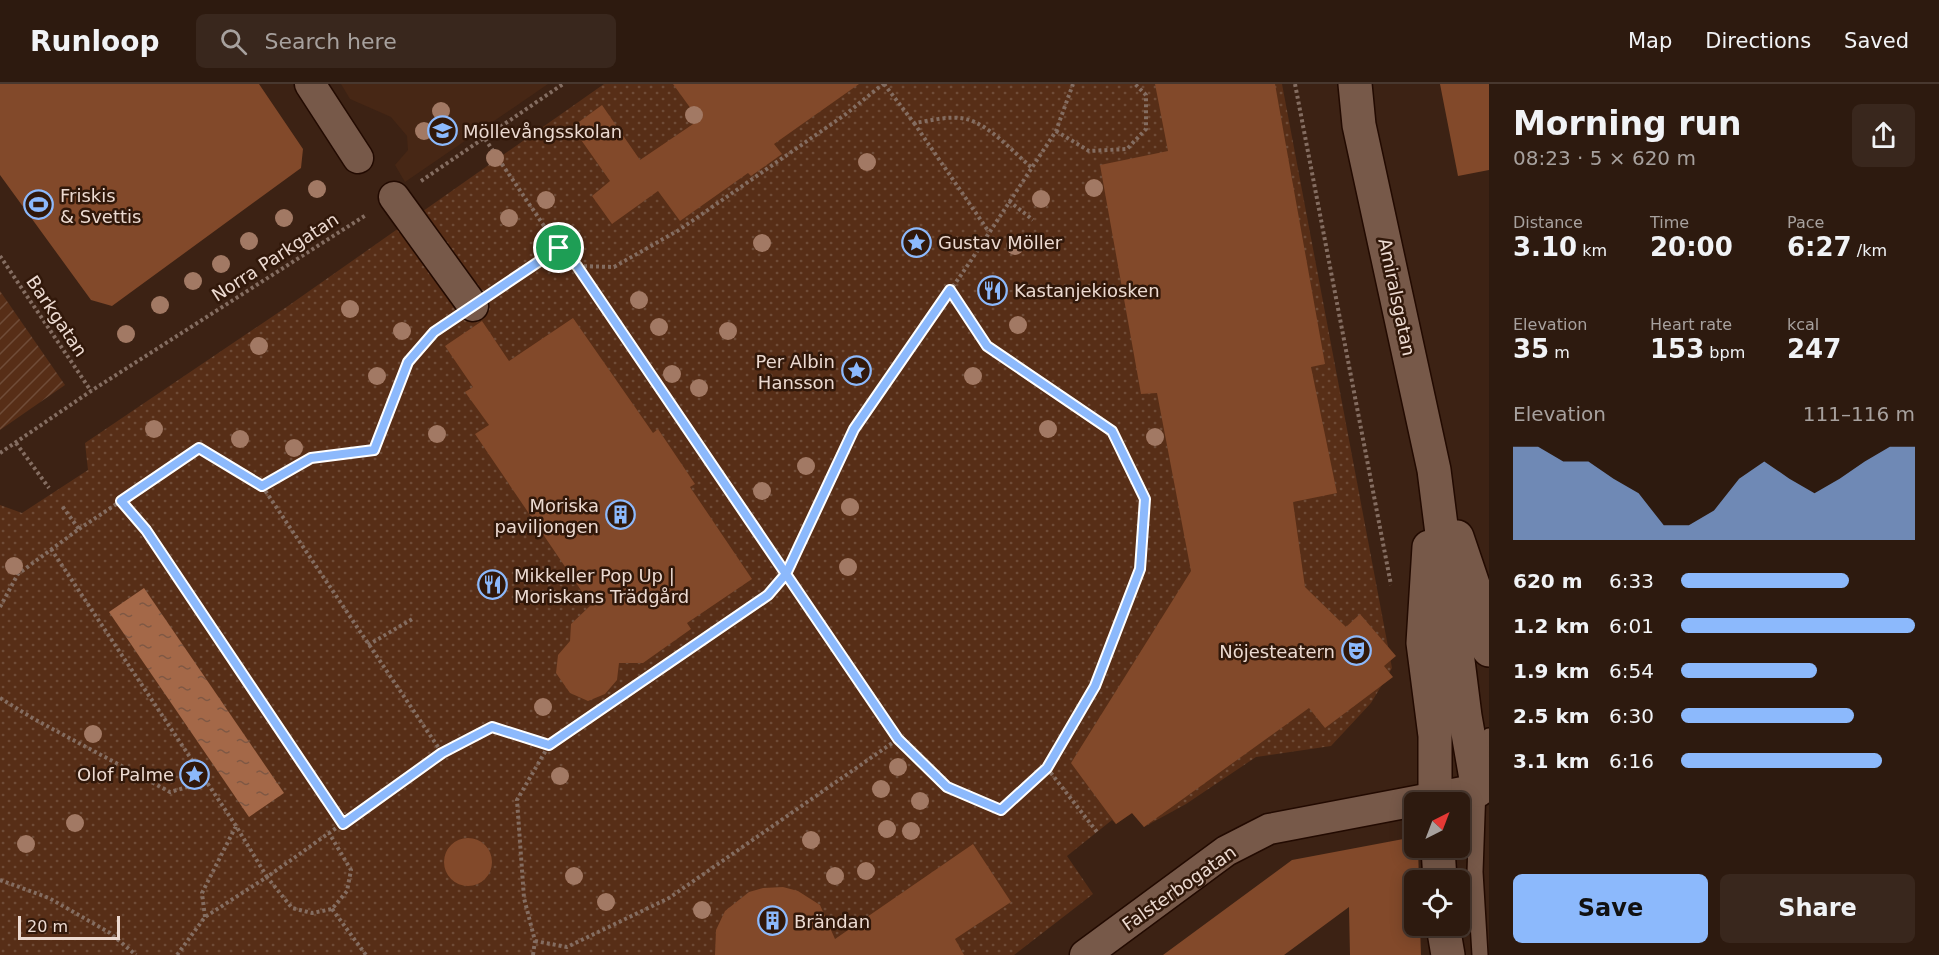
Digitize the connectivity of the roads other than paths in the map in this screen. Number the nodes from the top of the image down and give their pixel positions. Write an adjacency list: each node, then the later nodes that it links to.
1 (310, 84): 5 (street)
2 (1344, 84): 4 (main road, Amiralsgatan)
3 (1355, 84): 4 (main road, Amiralsgatan)
4 (1359, 125): 8 (main road, Amiralsgatan)
5 (358, 158)
6 (394, 197): 7 (street)
7 (473, 306)
8 (1434, 470): 9 (main road, Amiralsgatan); 11 (main road, Amiralsgatan); 12 (main road, Amiralsgatan)
9 (1489, 650)
10 (1489, 736): 11 (lane, Amiralsgatan)
11 (1483, 788): 13 (street, Falsterbogatan); 18 (lane, Amiralsgatan)
12 (1435, 792)
13 (1467, 792)
14 (1404, 805): 16 (street, Falsterbogatan)
15 (1445, 936): 17 (main road)
16 (1085, 955)
17 (1448, 955)
18 (1480, 955)

